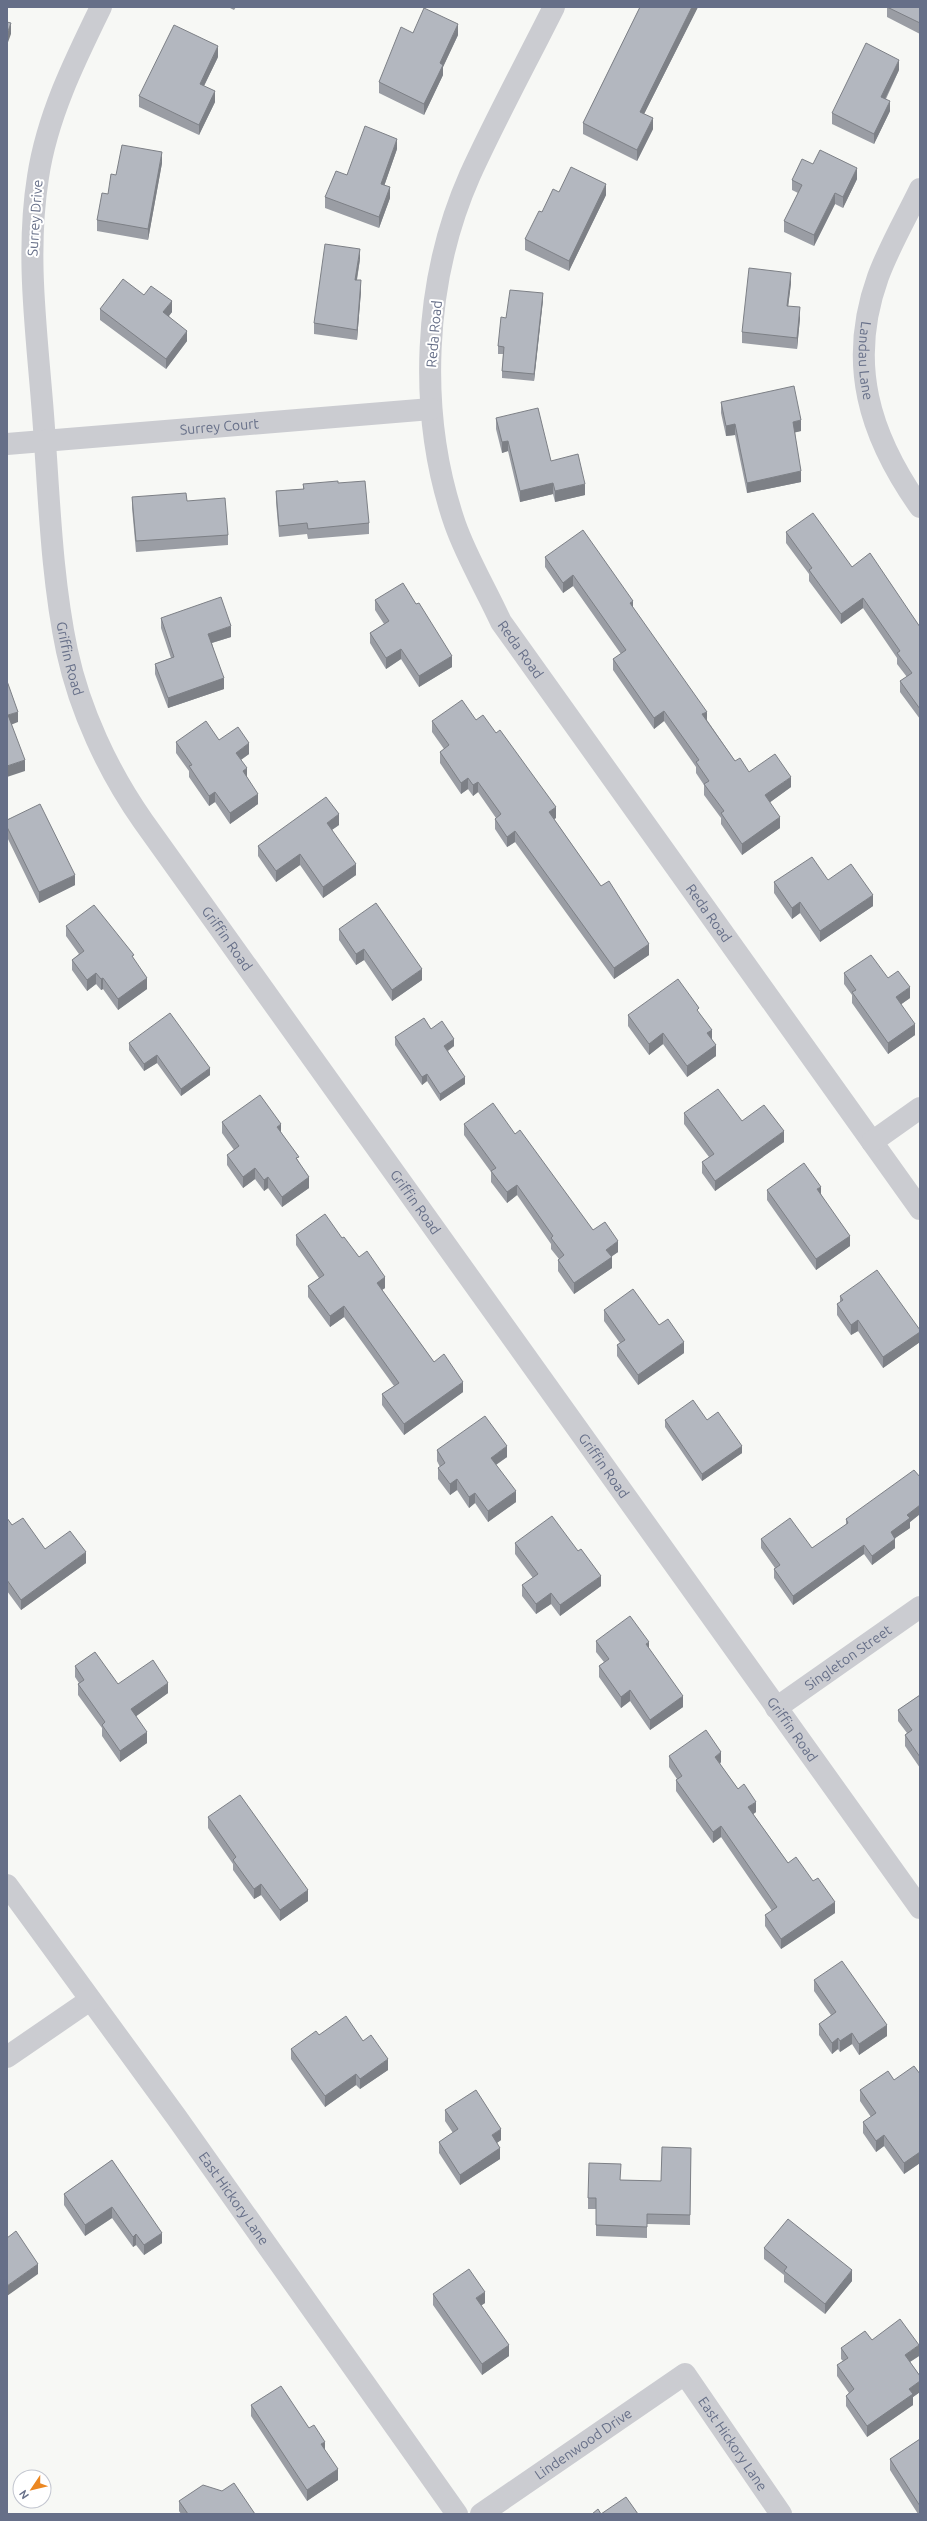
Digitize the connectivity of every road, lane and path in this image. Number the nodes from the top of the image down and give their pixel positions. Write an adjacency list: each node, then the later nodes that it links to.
1 (101, 7): 5 (street, Surrey Drive)
2 (554, 7): 4 (street, Reda Road)
3 (920, 189): 7 (street, Landau Lane)
4 (431, 409): 5 (street, Surrey Court); 9 (street, Reda Road)
5 (46, 441): 6 (street, Surrey Court); 12 (street, Griffin Road)
6 (7, 444)
7 (920, 507)
8 (920, 1108): 9 (street)
9 (872, 1142): 10 (street, Reda Road)
10 (920, 1209)
11 (920, 1607): 12 (street, Singleton Street)
12 (776, 1708): 14 (street, Griffin Road)
13 (7, 1886): 15 (street, East Hickory Lane)
14 (920, 1908)
15 (90, 2000): 16 (street); 18 (street, East Hickory Lane)
16 (7, 2057)
17 (685, 2374): 19 (street, Lindenwood Drive); 20 (street, East Hickory Lane)
18 (457, 2514)
19 (482, 2514)
20 (782, 2514)

